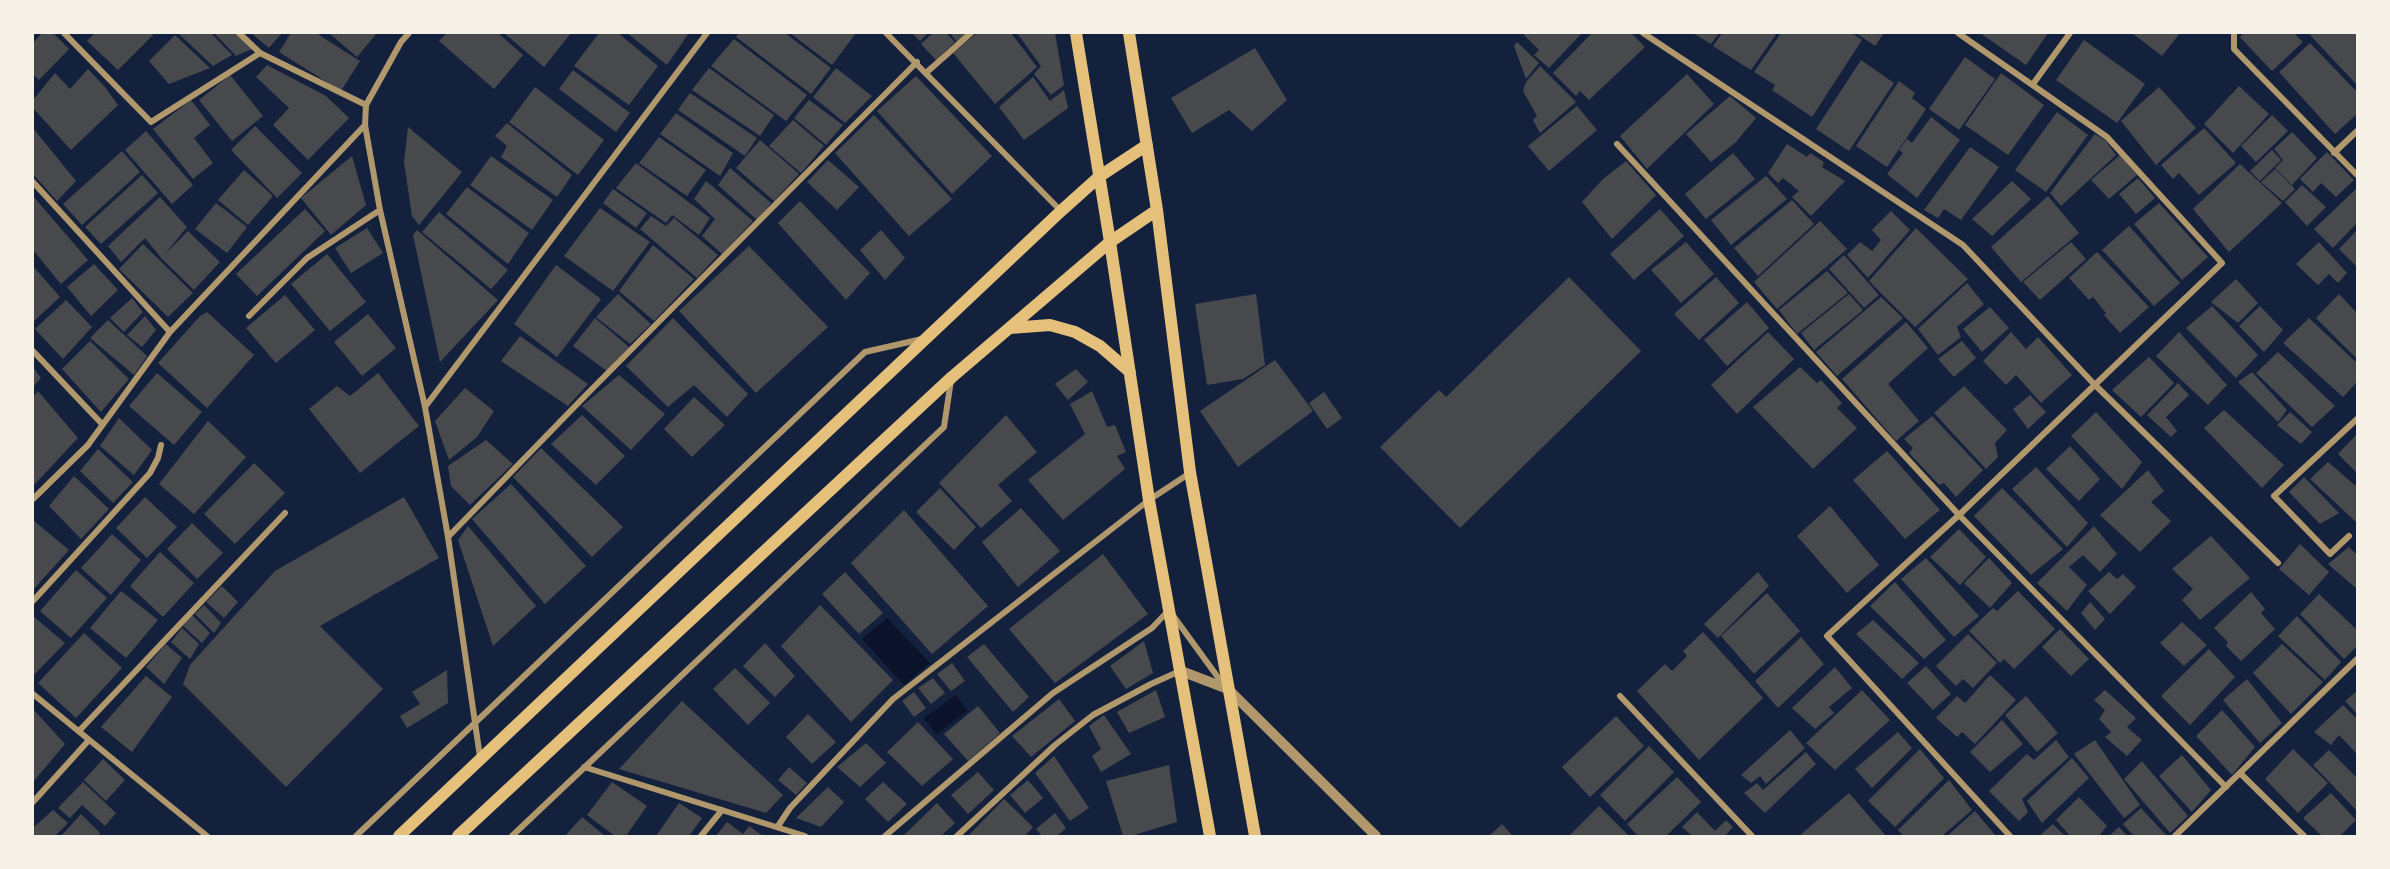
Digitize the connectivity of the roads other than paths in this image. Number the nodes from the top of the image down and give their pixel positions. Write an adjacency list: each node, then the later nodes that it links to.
1 (64, 33): 13 (street)
2 (239, 33): 13 (street)
3 (409, 33): 17 (street)
4 (706, 33): 38 (street)
5 (886, 33): 14 (street)
6 (971, 33): 15 (street)
7 (1076, 33): 24 (main road)
8 (1129, 33): 21 (main road)
9 (1643, 33): 37 (street)
10 (1958, 33): 16 (street)
11 (2070, 33): 16 (street)
12 (2234, 33): 22 (street)
13 (260, 53): 17 (street)
14 (917, 62): 15 (street); 48 (street)
15 (927, 72): 28 (street)
16 (2033, 84): 37 (street)
17 (366, 105): 18 (street)
18 (365, 125): 26 (street); 32 (street)
19 (2357, 131): 22 (street)
20 (1617, 144): 46 (street)
21 (1147, 145): 24 (main road); 27 (main road)
22 (2334, 153): 23 (street)
23 (2357, 175)
24 (1100, 176): 28 (main road); 29 (main road)
25 (33, 182): 32 (street)
26 (380, 210): 30 (street); 38 (street)
27 (1157, 210): 29 (main road); 42 (main road)
28 (1061, 211): 33 (main road)
29 (1110, 242): 31 (main road); 35 (main road)
30 (249, 316)
31 (1010, 328): 35 (main road); 36 (main road)
32 (170, 332): 40 (street)
33 (927, 338): 57 (street); 60 (main road)
34 (33, 351): 40 (street)
35 (1130, 372): 44 (main road)
36 (952, 377): 61 (street); 70 (main road)
37 (2094, 384): 46 (street); 49 (street)
38 (425, 407): 48 (street)
39 (2357, 419): 47 (street)
40 (102, 424): 43 (street)
41 (161, 445): 50 (street)
42 (1190, 472): 44 (street); 54 (main road)
43 (33, 499)
44 (1149, 500): 51 (main road); 66 (street)
45 (285, 513): 58 (street)
46 (1959, 515): 63 (street); 80 (street)
47 (2349, 536)
48 (448, 537): 57 (street)
49 (2278, 563)
50 (33, 601)
51 (1169, 610): 53 (main road); 54 (street); 74 (street)
52 (2357, 659): 62 (street)
53 (1181, 671): 54 (street); 75 (street); 76 (main road)
54 (1228, 689): 77 (main road); 78 (street)
55 (33, 694): 58 (street)
56 (1620, 696): 79 (street)
57 (476, 722): 60 (street); 68 (street)
58 (79, 731): 59 (street)
59 (89, 740): 64 (street); 67 (street)
60 (481, 759): 69 (main road)
61 (584, 767): 65 (street); 71 (street)
62 (2240, 773): 63 (street); 82 (street)
63 (2226, 787): 81 (street)
64 (33, 802)
65 (722, 810): 66 (street); 72 (street)
66 (778, 826): 73 (street)
67 (207, 836)
68 (356, 836)
69 (399, 836)
70 (458, 836)
71 (512, 836)
72 (701, 836)
73 (805, 836)
74 (885, 836)
75 (957, 836)
76 (1210, 836)
77 (1255, 836)
78 (1376, 836)
79 (1752, 836)
80 (2010, 836)
81 (2175, 836)
82 (2304, 836)

